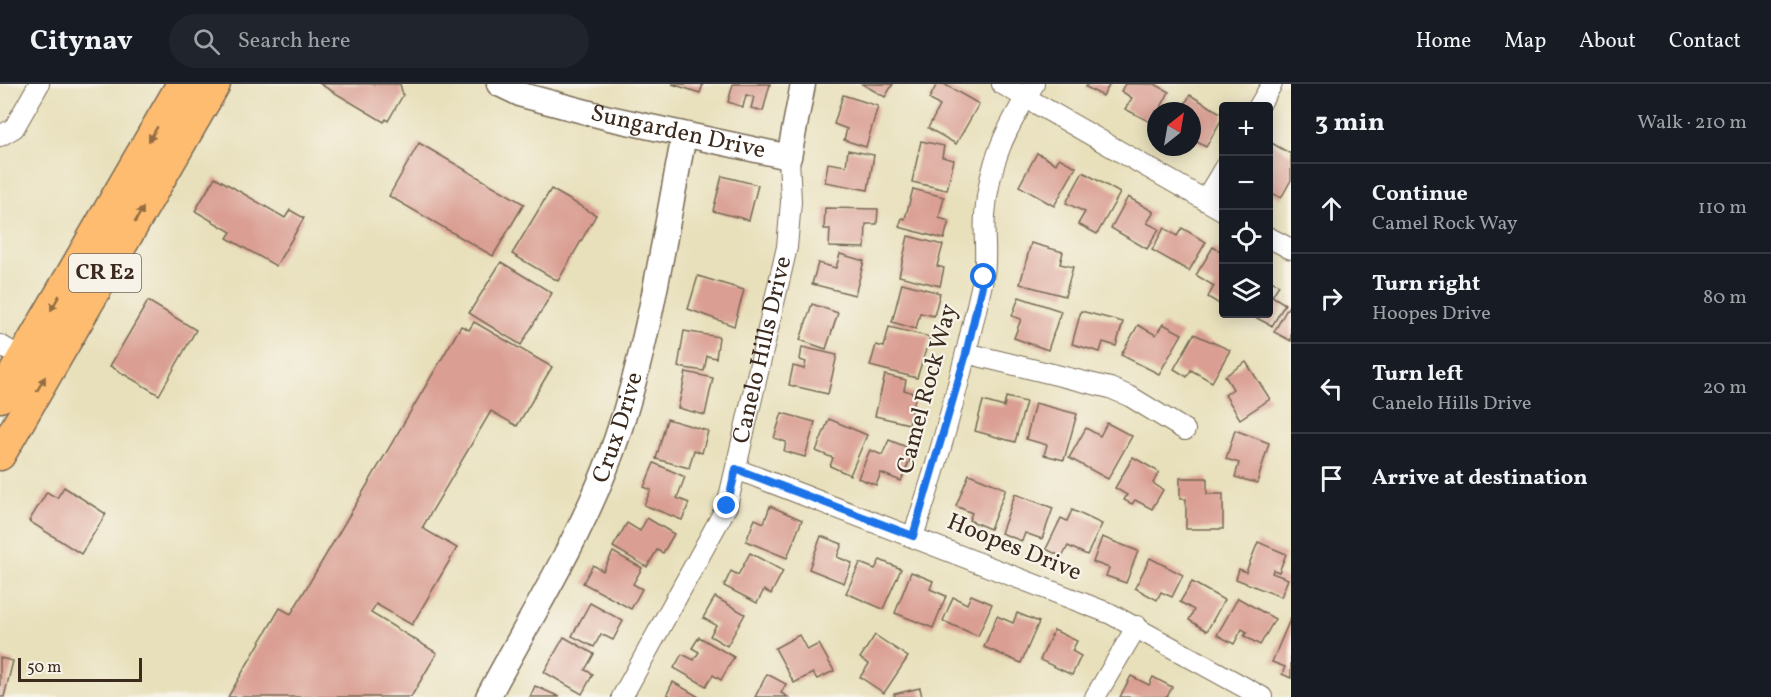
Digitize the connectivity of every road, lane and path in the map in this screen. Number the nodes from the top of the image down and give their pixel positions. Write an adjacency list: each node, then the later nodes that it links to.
1 (39, 84): 11 (street)
2 (182, 84): 19 (main road, CR E2, one-way to 19)
3 (215, 84): 23 (main road, CR E2, one-way to 3)
4 (499, 84): 9 (street, Sungarden Drive)
5 (803, 84): 13 (street, Canelo Hills Drive)
6 (1002, 84): 8 (street)
7 (1272, 84): 10 (street)
8 (1030, 91): 15 (street); 20 (street, Camel Rock Way)
9 (542, 92): 12 (street, Sungarden Drive)
10 (1261, 102)
11 (0, 136)
12 (684, 136): 13 (street, Sungarden Drive); 27 (street, Crux Drive)
13 (789, 157): 24 (street, Canelo Hills Drive)
14 (1219, 176): 15 (street)
15 (1205, 200): 16 (street)
16 (1222, 210)
17 (1273, 239): 18 (street)
18 (1291, 249)
19 (11, 352): 21 (main road, CR E2)
20 (966, 354): 22 (street); 25 (street, Camel Rock Way)
21 (0, 397)
22 (1185, 430)
23 (0, 455)
24 (736, 469): 25 (street, Hoopes Drive); 28 (street, Canelo Hills Drive)
25 (913, 536): 26 (street, Hoopes Drive)
26 (1137, 626): 29 (street); 30 (street, Hoopes Drive)
27 (488, 697)
28 (622, 697)
29 (1095, 697)
30 (1263, 697)

